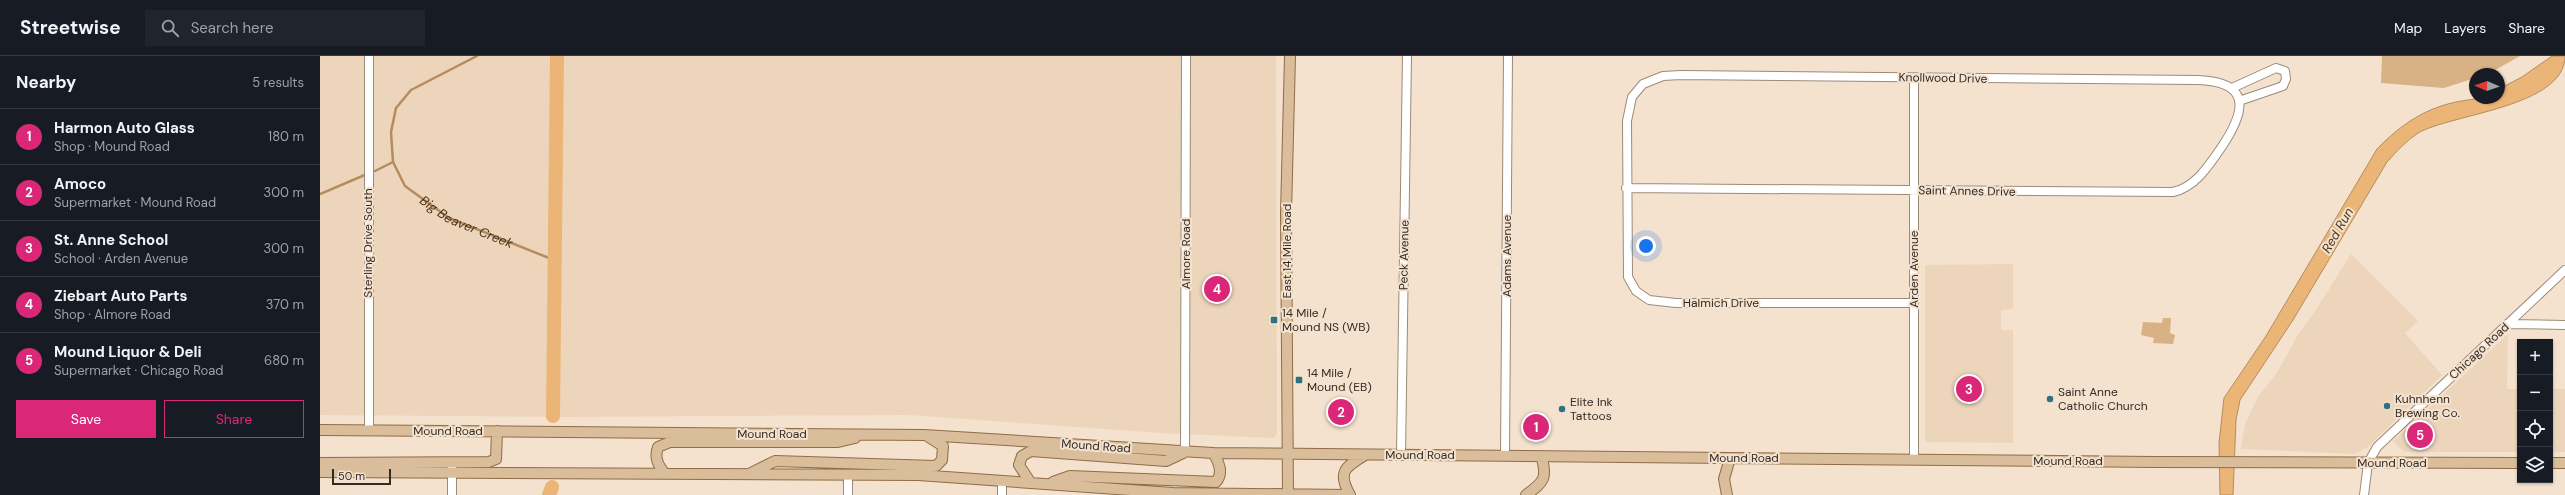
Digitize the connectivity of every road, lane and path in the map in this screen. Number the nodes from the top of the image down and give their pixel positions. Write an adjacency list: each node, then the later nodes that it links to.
1 (370, 56): 16 (street, Sterling Drive South)
2 (1186, 56): 20 (street, Almore Road)
3 (1290, 56): 22 (main road, East 14 Mile Road)
4 (1407, 56): 24 (street, Peck Avenue)
5 (1508, 56): 25 (street, Adams Avenue)
6 (1914, 78): 7 (street, Knollwood Drive); 9 (street, Knollwood Drive); 10 (street, Arden Avenue)
7 (2232, 88): 8 (street); 8 (street)
8 (2239, 101): 10 (street, Saint Annes Drive)
9 (1626, 188): 10 (street, Saint Annes Drive); 12 (street, Halmich Drive)
10 (1914, 190): 12 (street, Arden Avenue)
11 (2565, 270): 13 (street, Chicago Road)
12 (1914, 303): 28 (street, Arden Avenue)
13 (2507, 324): 14 (street); 31 (street, Chicago Road)
14 (2565, 325)
15 (320, 430): 16 (main road, Mound Road)
16 (369, 431): 17 (main road, Mound Road)
17 (497, 431): 18 (main road, Mound Road); 29 (main road)
18 (868, 434): 19 (main road, Mound Road); 37 (main road)
19 (924, 435): 20 (main road, Mound Road); 38 (main road)
20 (1185, 452): 21 (main road, Mound Road); 41 (main road)
21 (1213, 453): 22 (main road, Mound Road); 42 (main road)
22 (1287, 454): 23 (main road, Mound Road); 46 (main road, East 14 Mile Road)
23 (1365, 455): 24 (main road, Mound Road); 48 (main road)
24 (1401, 455): 25 (main road, Mound Road)
25 (1505, 455): 26 (main road, Mound Road)
26 (1541, 456): 27 (main road, Mound Road); 49 (main road)
27 (1730, 458): 28 (main road, Mound Road); 50 (main road)
28 (1914, 459): 31 (main road, Mound Road)
29 (452, 462): 30 (main road); 36 (street)
30 (320, 463)
31 (2368, 463): 32 (main road, Mound Road); 51 (street, Chicago Road)
32 (2517, 463)
33 (2553, 463): 34 (main road)
34 (2565, 463)
35 (320, 472): 36 (main road)
36 (452, 473): 37 (main road); 43 (street)
37 (665, 474): 38 (main road)
38 (749, 474): 39 (main road)
39 (848, 474): 40 (main road); 44 (street)
40 (1002, 480): 41 (main road); 45 (street)
41 (1030, 482): 42 (main road)
42 (1093, 487): 46 (main road)
43 (452, 495)
44 (848, 495)
45 (1002, 495)
46 (1288, 495): 47 (main road)
47 (1346, 495)
48 (1350, 495)
49 (1526, 495)
50 (1727, 495)
51 (2364, 495)

